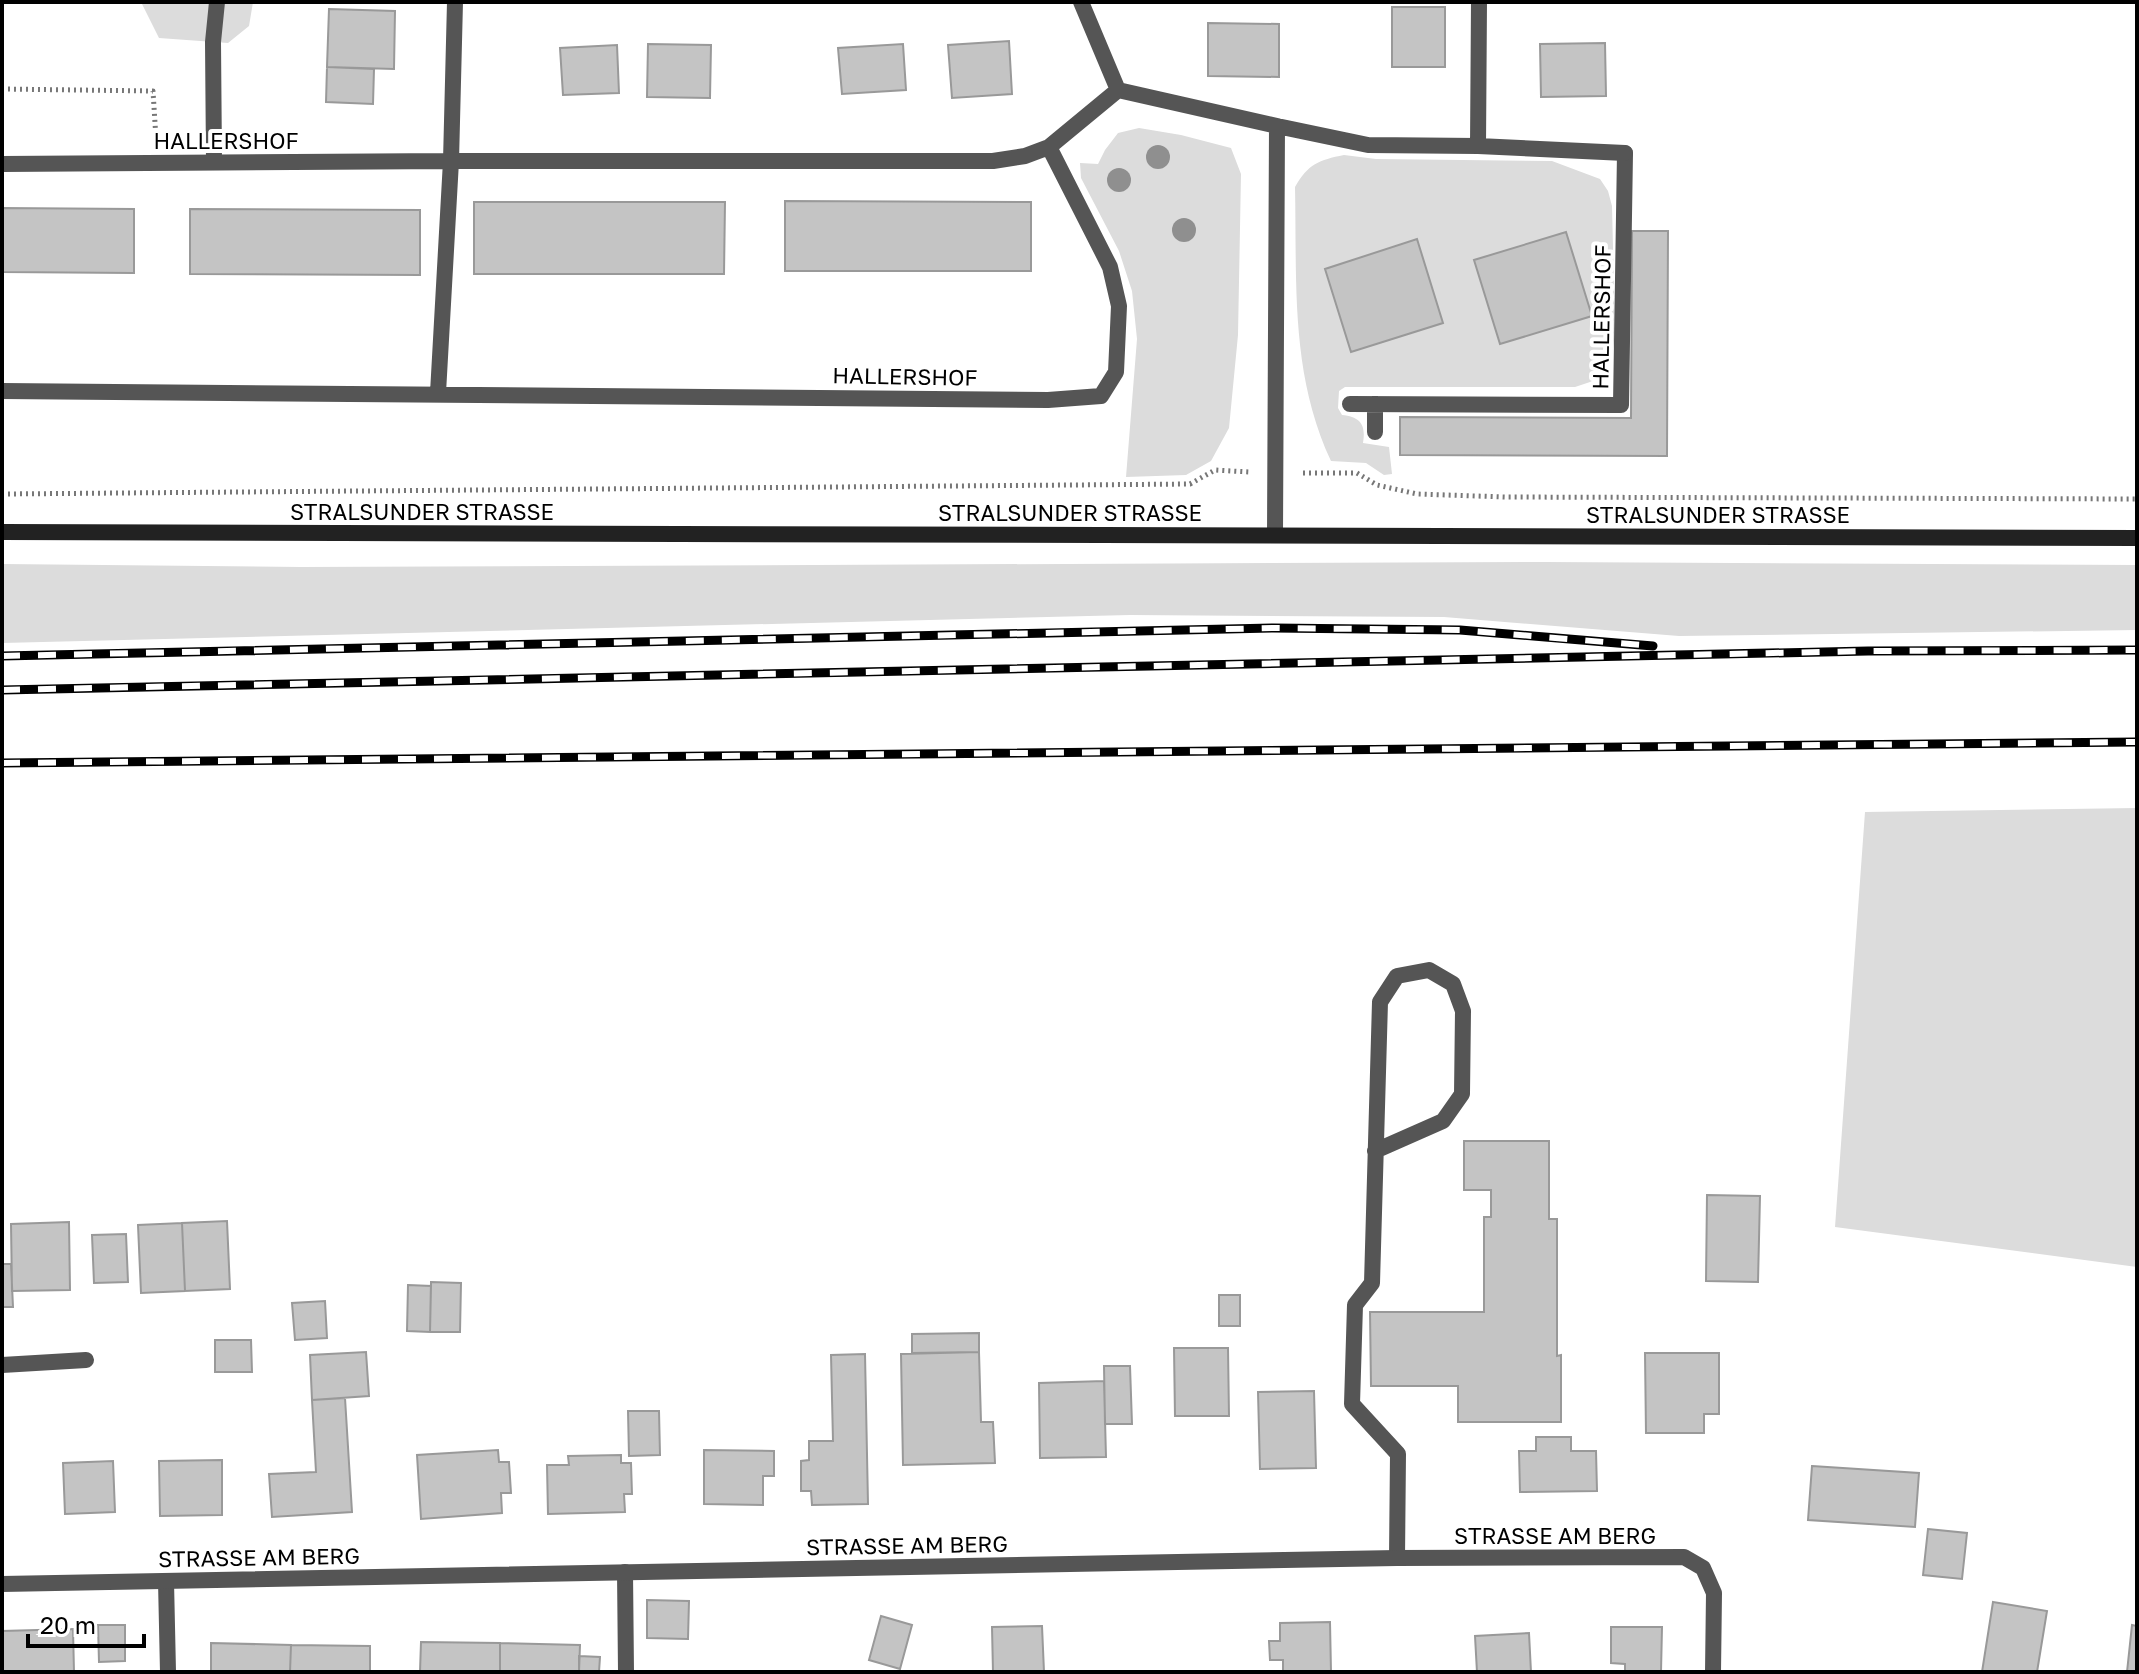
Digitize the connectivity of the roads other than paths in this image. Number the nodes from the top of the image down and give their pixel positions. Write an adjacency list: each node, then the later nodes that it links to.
1 (217, 2): 10 (street)
2 (455, 2): 9 (street)
3 (1081, 2): 5 (street)
4 (1479, 2): 7 (street)
5 (1118, 90): 6 (street, HALLERSHOF); 8 (street, HALLERSHOF)
6 (1277, 126): 7 (street, HALLERSHOF); 18 (street)
7 (1478, 146): 15 (street, HALLERSHOF)
8 (1049, 147): 9 (street, HALLERSHOF); 13 (street, HALLERSHOF)
9 (451, 161): 10 (street, HALLERSHOF); 13 (street)
10 (214, 162): 11 (street, HALLERSHOF)
11 (2, 164)
12 (2, 391): 13 (street, HALLERSHOF)
13 (438, 393)
14 (1350, 404): 15 (street, HALLERSHOF)
15 (1375, 404): 16 (street)
16 (1375, 432)
17 (2, 532): 18 (main road, STRALSUNDER STRASSE)
18 (1275, 534): 19 (main road, STRALSUNDER STRASSE)
19 (2137, 538)
20 (1375, 1151): 20 (street); 23 (street)
21 (86, 1360): 22 (street)
22 (2, 1365)
23 (1397, 1558): 24 (street, STRASSE AM BERG); 29 (street, STRASSE AM BERG)
24 (625, 1572): 25 (street, STRASSE AM BERG); 28 (street)
25 (166, 1581): 26 (street, STRASSE AM BERG); 27 (street)
26 (2, 1584)
27 (168, 1672)
28 (626, 1672)
29 (1713, 1672)

